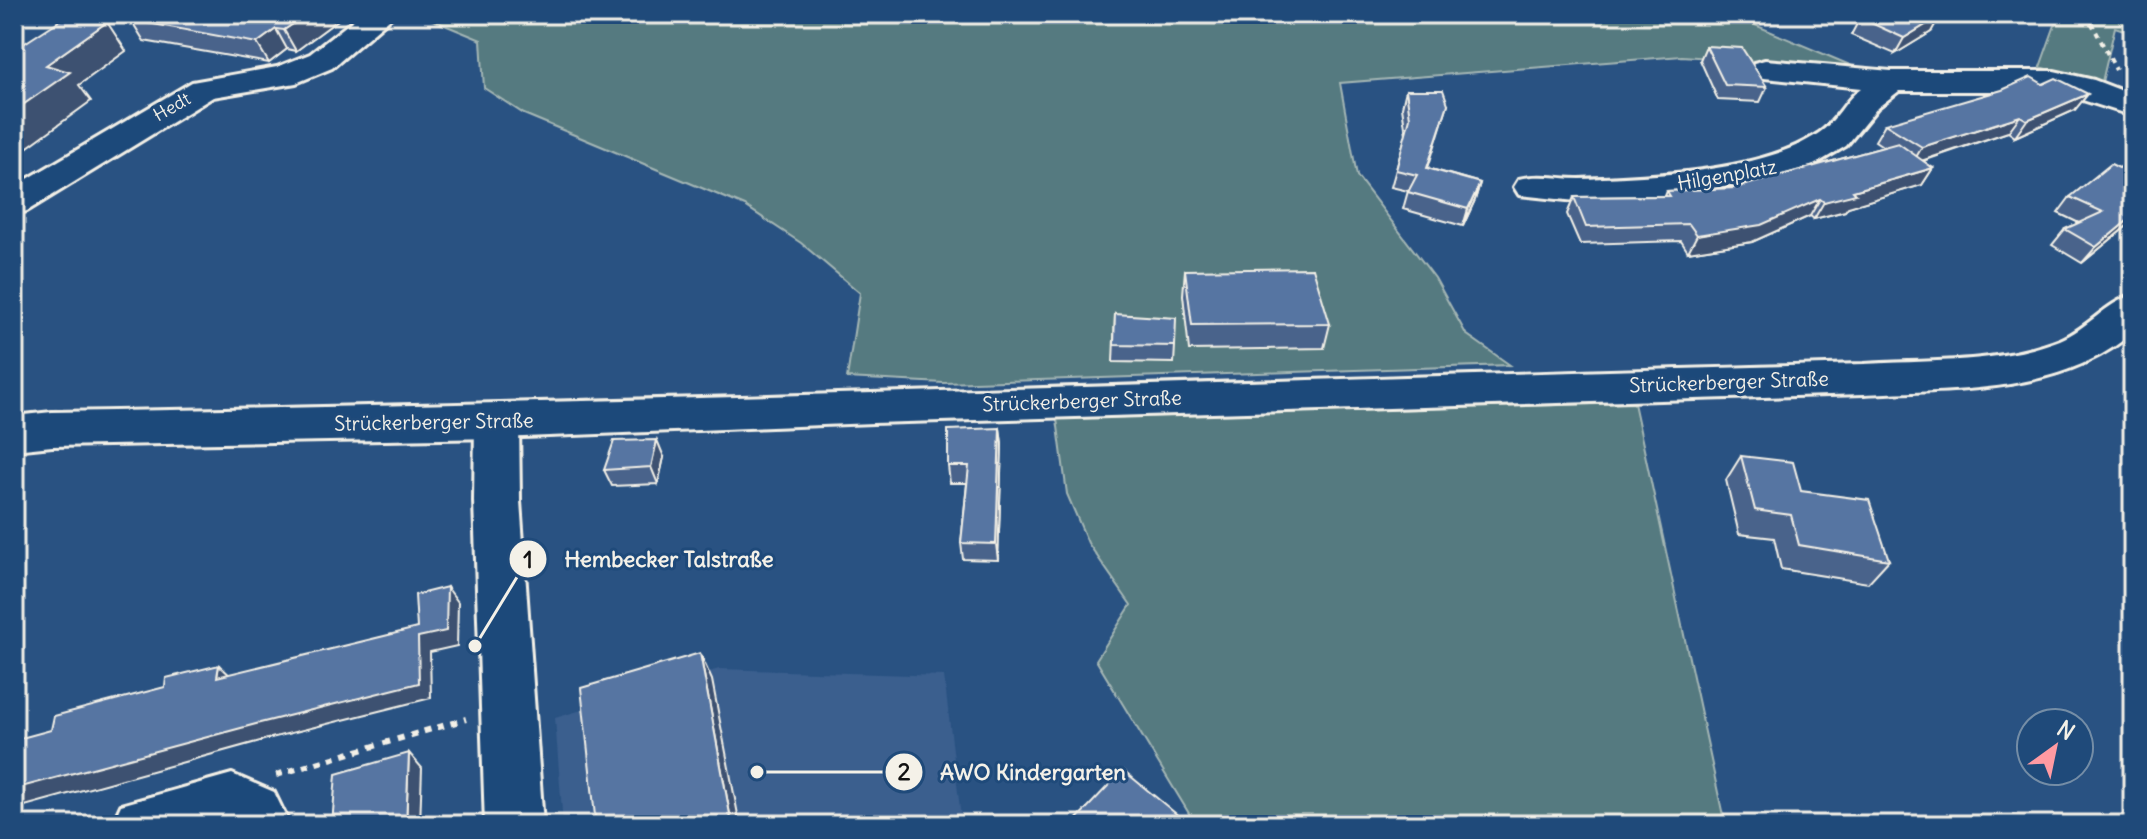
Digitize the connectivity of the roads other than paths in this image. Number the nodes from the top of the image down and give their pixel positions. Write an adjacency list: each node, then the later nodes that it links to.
1 (380, 14): 6 (main road, Hedt)
2 (1765, 70): 3 (main road)
3 (1891, 81): 4 (main road); 5 (main road, Hilgenplatz)
4 (2131, 105)
5 (1532, 187)
6 (14, 203)
7 (2133, 309): 8 (main road, Strückerberger Straße)
8 (497, 422): 9 (main road, Strückerberger Straße); 12 (main road)
9 (14, 433)
10 (254, 815): 11 (main road)
11 (141, 825)
12 (514, 825)

